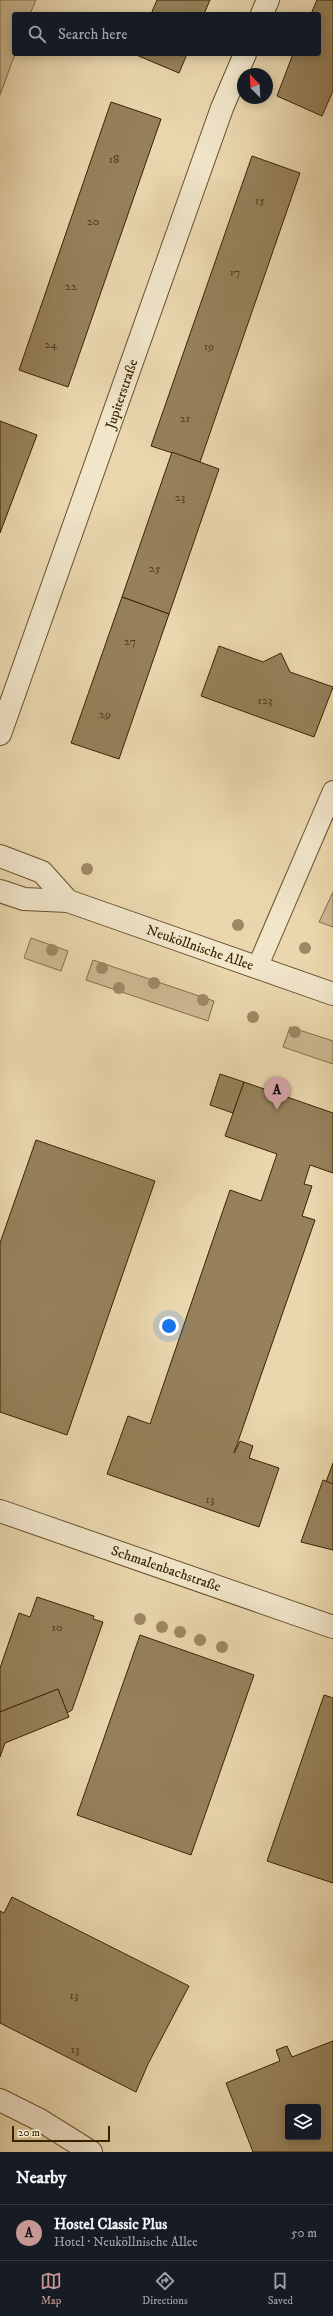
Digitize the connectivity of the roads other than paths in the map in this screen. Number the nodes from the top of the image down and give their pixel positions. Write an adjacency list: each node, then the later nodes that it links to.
1 (268, 0): 2 (street)
2 (263, 12)
3 (244, 56): 4 (street, Jupiterstraße)
4 (0, 734)
5 (333, 791): 9 (lane)
6 (0, 856): 8 (street, Neuköllnische Allee)
7 (0, 891): 8 (street, Neuköllnische Allee)
8 (68, 901): 9 (street, Neuköllnische Allee)
9 (257, 968): 10 (street, Neuköllnische Allee)
10 (333, 994)
11 (0, 1511): 12 (street, Schmalenbachstraße)
12 (333, 1627)
13 (0, 2100): 14 (street)
14 (91, 2152)

